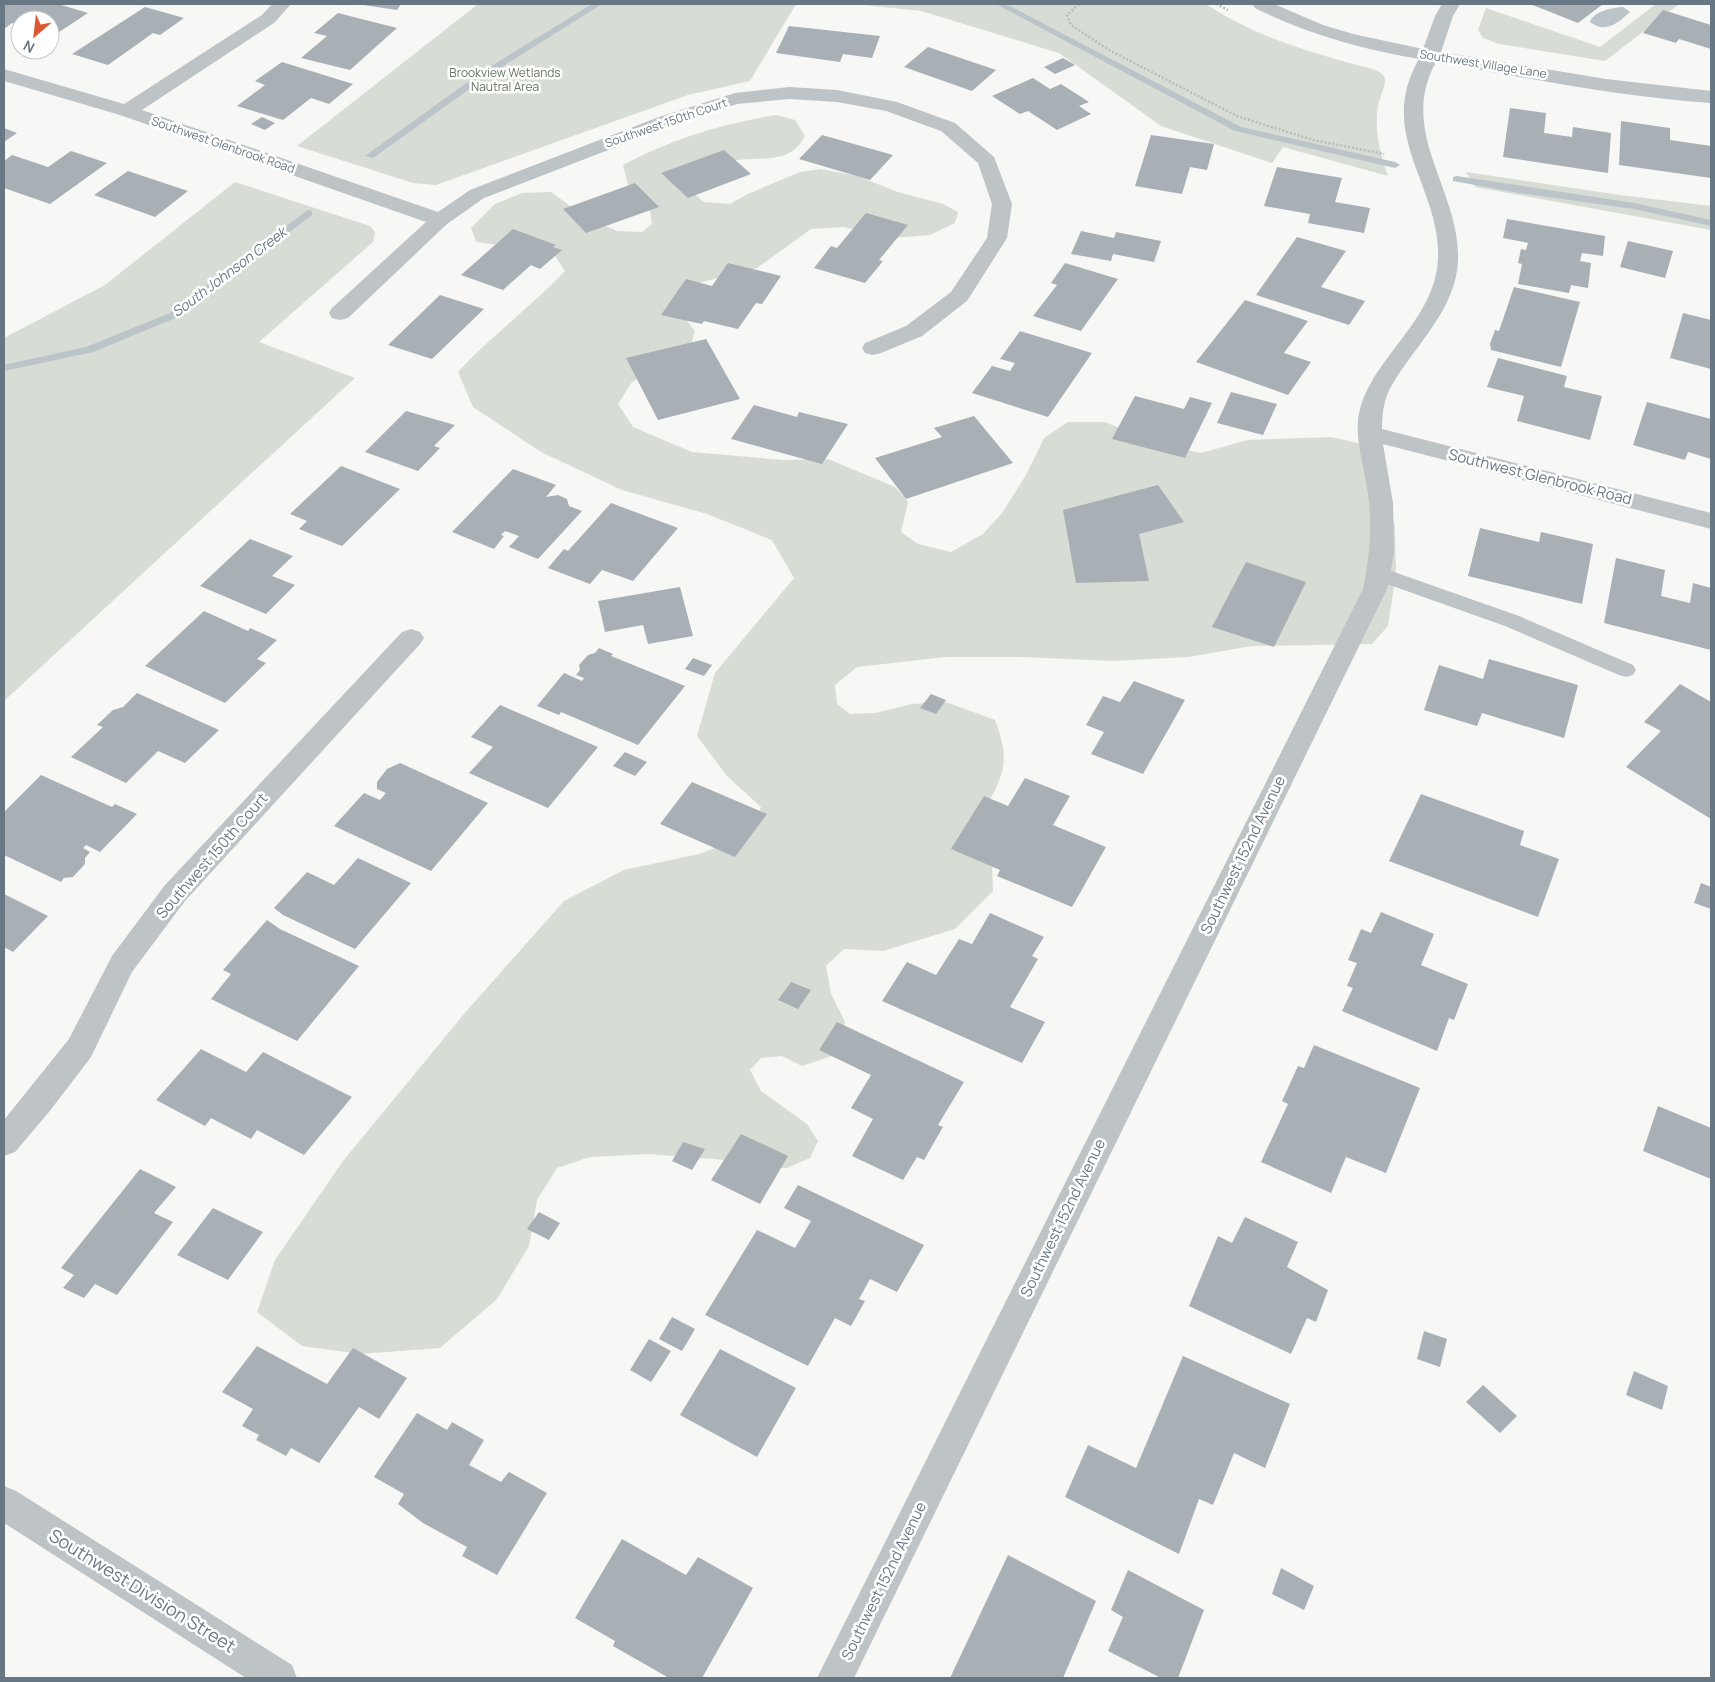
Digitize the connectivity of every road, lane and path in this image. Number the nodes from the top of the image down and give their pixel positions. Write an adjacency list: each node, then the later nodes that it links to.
1 (282, 4): 8 (street)
2 (1079, 4): 9 (path)
3 (1261, 4): 5 (street, Southwest Village Lane)
4 (1451, 4): 5 (street, Southwest 152nd Avenue)
5 (1430, 56): 7 (street, Southwest Village Lane); 9 (street, Southwest 152nd Avenue)
6 (4, 75): 8 (street, Southwest Glenbrook Road)
7 (1711, 97)
8 (127, 111): 10 (street, Southwest Glenbrook Road)
9 (1421, 159): 13 (street, Southwest 152nd Avenue)
10 (440, 220): 11 (street, Southwest 150th Court); 12 (street, Southwest 150th Court)
11 (340, 313)
12 (873, 348)
13 (1370, 433): 14 (street, Southwest Glenbrook Road); 15 (street, Southwest 152nd Avenue)
14 (1711, 521)
15 (1377, 573): 17 (lane); 21 (street, Southwest 152nd Avenue)
16 (411, 638): 18 (street, Southwest 150th Court)
17 (1626, 670)
18 (4, 1142)
19 (4, 1503): 20 (street, Southwest Division Street)
20 (280, 1678)
21 (836, 1678)

